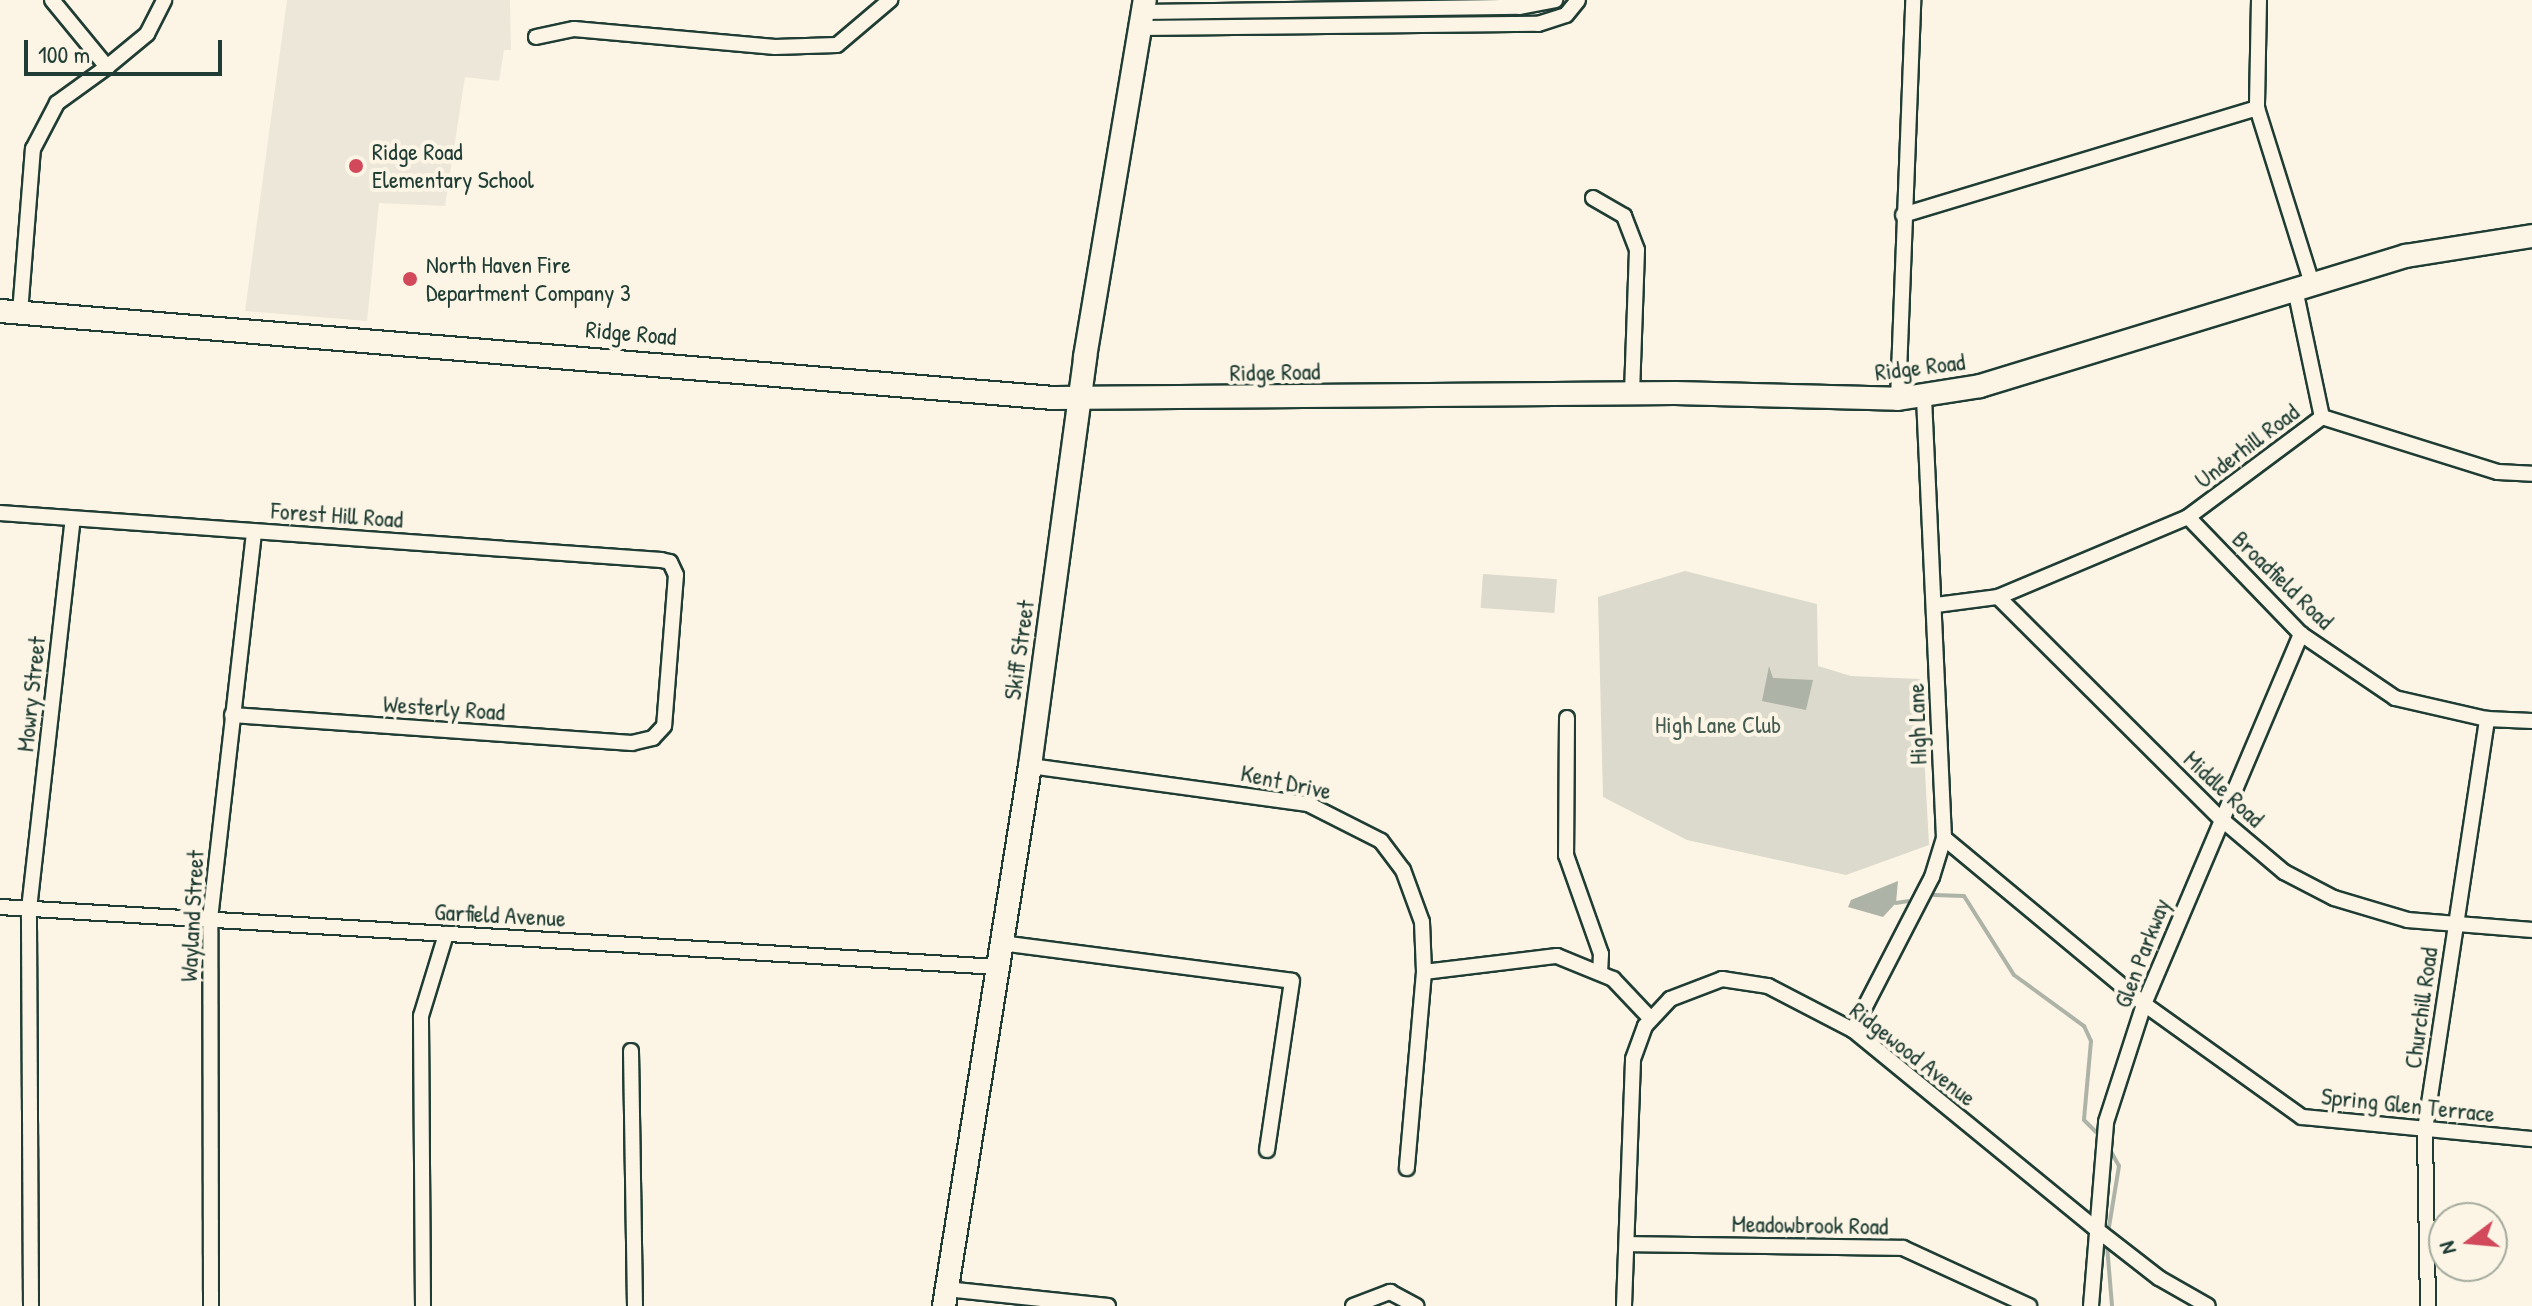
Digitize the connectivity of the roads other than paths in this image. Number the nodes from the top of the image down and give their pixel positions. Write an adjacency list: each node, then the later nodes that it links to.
1 (52, 0): 12 (street)
2 (164, 0): 12 (street)
3 (890, 0): 11 (street)
4 (1555, 0): 8 (street)
5 (1913, 0): 15 (street)
6 (2259, 0): 13 (street)
7 (1573, 2): 10 (street)
8 (1367, 9): 9 (street); 10 (street)
9 (1142, 13): 10 (street); 21 (main road, Skiff Street)
10 (1367, 27)
11 (536, 37)
12 (107, 67): 18 (street)
13 (2257, 108): 15 (street); 17 (street)
14 (1593, 198): 19 (street)
15 (1903, 215): 22 (street)
16 (2532, 236): 17 (main road, Ridge Road)
17 (2303, 286): 20 (main road, Ridge Road); 23 (street)
18 (10, 312): 21 (main road, Ridge Road)
19 (1632, 393): 21 (main road, Ridge Road); 22 (main road, Ridge Road)
20 (1924, 397): 22 (main road, Ridge Road); 30 (street, High Lane)
21 (1079, 398): 37 (main road, Skiff Street)
22 (1898, 399)
23 (2322, 417): 24 (street, Underhill Road); 26 (street, Underhill Road)
24 (2532, 474)
25 (0, 513): 27 (street, Forest Hill Road)
26 (2188, 517): 29 (street, Underhill Road); 31 (street, Broadfield Road)
27 (73, 519): 28 (street, Forest Hill Road); 41 (street, Mowry Street)
28 (254, 531): 32 (street, Wayland Street); 36 (street, Forest Hill Road)
29 (1998, 597): 30 (street); 38 (street, Middle Road)
30 (1936, 605): 39 (street, High Lane)
31 (2301, 634): 34 (street, Broadfield Road); 38 (street, Glen Parkway)
32 (232, 715): 36 (street, Westerly Road); 42 (street, Wayland Street)
33 (1567, 718): 48 (street)
34 (2487, 719): 35 (street, Broadfield Road); 43 (street, Churchill Road)
35 (2532, 721)
36 (653, 738)
37 (1030, 766): 46 (main road, Skiff Street); 49 (street, Kent Drive)
38 (2220, 818): 43 (street, Middle Road); 50 (street, Glen Parkway)
39 (1944, 838): 50 (street, Spring Glen Terrace); 52 (street, High Lane)
40 (0, 907): 41 (street, Garfield Avenue)
41 (29, 909): 42 (street, Garfield Avenue); 61 (street, Mowry Street)
42 (210, 919): 45 (street, Garfield Avenue); 62 (street, Wayland Street)
43 (2456, 924): 44 (street, Middle Road); 54 (street, Churchill Road)
44 (2532, 930)
45 (446, 934): 47 (street, Garfield Avenue); 63 (street)
46 (1001, 943): 47 (main road, Skiff Street); 56 (street)
47 (997, 967): 60 (main road, Skiff Street)
48 (1600, 971): 49 (street); 51 (street)
49 (1424, 972): 57 (street, Kent Drive)
50 (2144, 1004): 54 (street, Spring Glen Terrace); 58 (street, Glen Parkway)
51 (1651, 1019): 52 (street, Ridgewood Avenue); 59 (street, Ridgewood Avenue)
52 (1853, 1030): 58 (street, Ridgewood Avenue)
53 (631, 1051): 64 (street)
54 (2425, 1130): 55 (street, Spring Glen Terrace); 72 (street, Churchill Road)
55 (2532, 1139)
56 (1267, 1150)
57 (1407, 1168)
58 (2096, 1229): 70 (street, Glen Parkway); 71 (street, Ridgewood Avenue)
59 (1627, 1244): 68 (street, Ridgewood Avenue); 69 (street, Meadowbrook Road)
60 (945, 1298): 65 (street)
61 (31, 1306)
62 (211, 1306)
63 (423, 1306)
64 (635, 1306)
65 (1108, 1306)
66 (1353, 1306): 67 (street)
67 (1416, 1306)
68 (1624, 1306)
69 (2029, 1306)
70 (2091, 1306)
71 (2208, 1306)
72 (2428, 1306)

